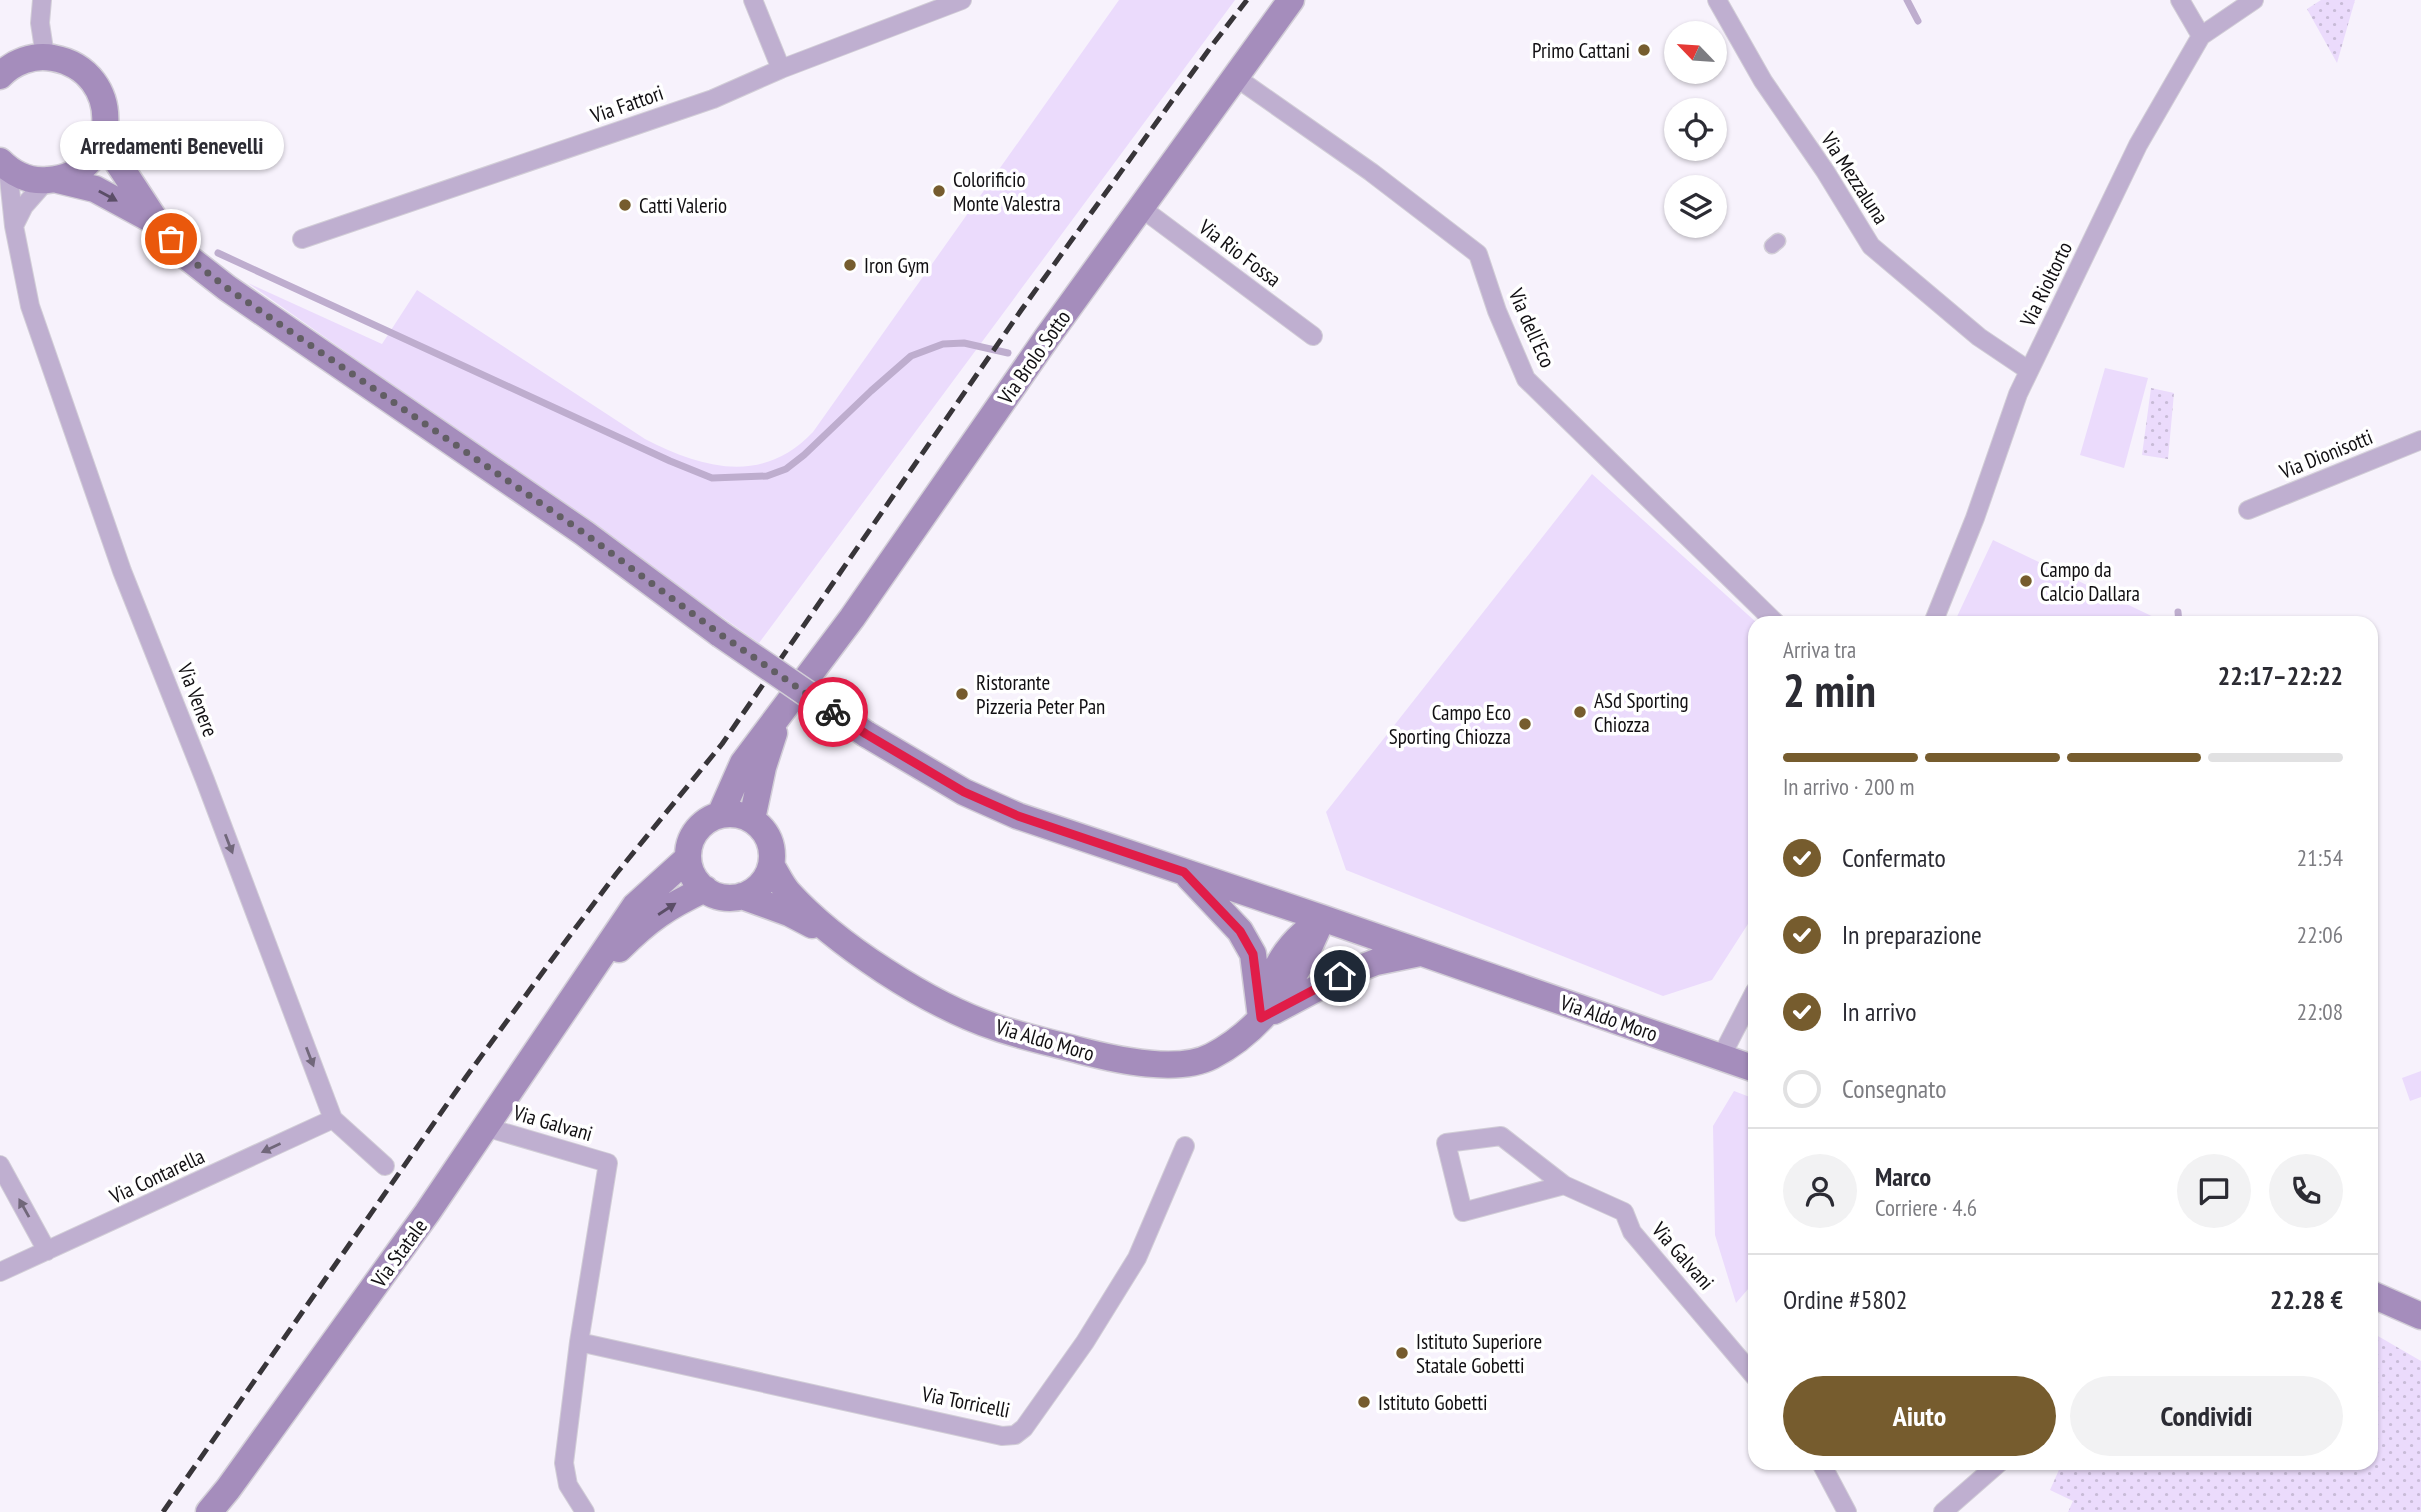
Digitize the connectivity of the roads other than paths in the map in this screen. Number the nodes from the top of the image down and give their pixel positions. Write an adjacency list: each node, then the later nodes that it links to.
1 (42, 0): 9 (street)
2 (753, 0): 10 (street)
3 (962, 0): 10 (street, Via Fattori)
4 (1291, 0): 12 (main road, Via Brolo Sotto)
5 (1717, 0): 21 (street, Via Mezzaluna)
6 (2180, 0): 8 (street)
7 (2254, 0): 8 (street, Via Rioltorto)
8 (2201, 36): 21 (street, Via Rioltorto)
9 (45, 56): 11 (main road); 13 (main road, Via Aldo Moro)
10 (781, 69): 19 (street, Via Fattori)
11 (0, 76)
12 (1234, 76): 16 (main road, Via Brolo Sotto); 24 (street, Via dell'Eco)
13 (106, 125): 15 (main road); 17 (main road, Via Aldo Moro)
14 (4, 165): 15 (main road, Via Aldo Moro); 18 (street, Via Venere)
15 (53, 180): 17 (main road, Via Aldo Moro, one-way to 17); 18 (street)
16 (1140, 207): 20 (street, Via Rio Fossa); 26 (main road, Via Brolo Sotto)
17 (156, 221): 31 (main road, Via Aldo Moro, bridge)
18 (14, 226): 42 (street, Via Venere, one-way to 42)
19 (302, 239)
20 (1312, 336)
21 (2028, 370): 25 (street, Via Rioltorto)
22 (2421, 440): 23 (street, Via Dionisotti)
23 (2248, 510)
24 (1769, 616)
25 (1936, 616)
26 (779, 717): 27 (main road, Via Brolo Sotto); 28 (main road, Via Brolo Sotto)
27 (720, 815): 28 (main road); 29 (main road, Via Statale)
28 (752, 819): 30 (main road)
29 (688, 858): 32 (main road); 37 (main road, Via Statale)
30 (771, 865): 33 (main road); 35 (main road, Via Aldo Moro)
31 (1184, 872): 34 (main road, Via Aldo Moro); 39 (main road, Via Aldo Moro)
32 (705, 890): 33 (main road); 37 (main road, Via Statale, one-way to 32)
33 (742, 896): 35 (main road, Via Aldo Moro)
34 (1322, 918): 36 (main road, Via Aldo Moro); 39 (main road)
35 (839, 938): 39 (main road, Via Aldo Moro)
36 (1422, 953): 39 (main road, Via Aldo Moro); 40 (main road, Via Aldo Moro)
37 (581, 988): 43 (main road, Via Statale)
38 (1748, 1004): 40 (street)
39 (1261, 1018)
40 (1721, 1056): 41 (main road, Via Aldo Moro)
41 (1748, 1066)
42 (333, 1119): 46 (street, Via Venere); 48 (street, Via Contarella, one-way to 48)
43 (485, 1127): 52 (street, Via Galvani); 56 (main road, Via Statale)
44 (1185, 1146): 52 (street, Via Torricelli)
45 (0, 1166): 48 (street, one-way to 45)
46 (385, 1166)
47 (1563, 1185): 47 (street, Via Galvani); 53 (street, Via Galvani)
48 (47, 1251): 49 (street, Via Contarella)
49 (0, 1272)
50 (2378, 1297): 51 (main road)
51 (2414, 1311)
52 (579, 1342): 57 (street)
53 (1748, 1369)
54 (1825, 1470): 58 (street)
55 (1991, 1470): 59 (street)
56 (213, 1510)
57 (585, 1512)
58 (1847, 1512)
59 (1943, 1512)

